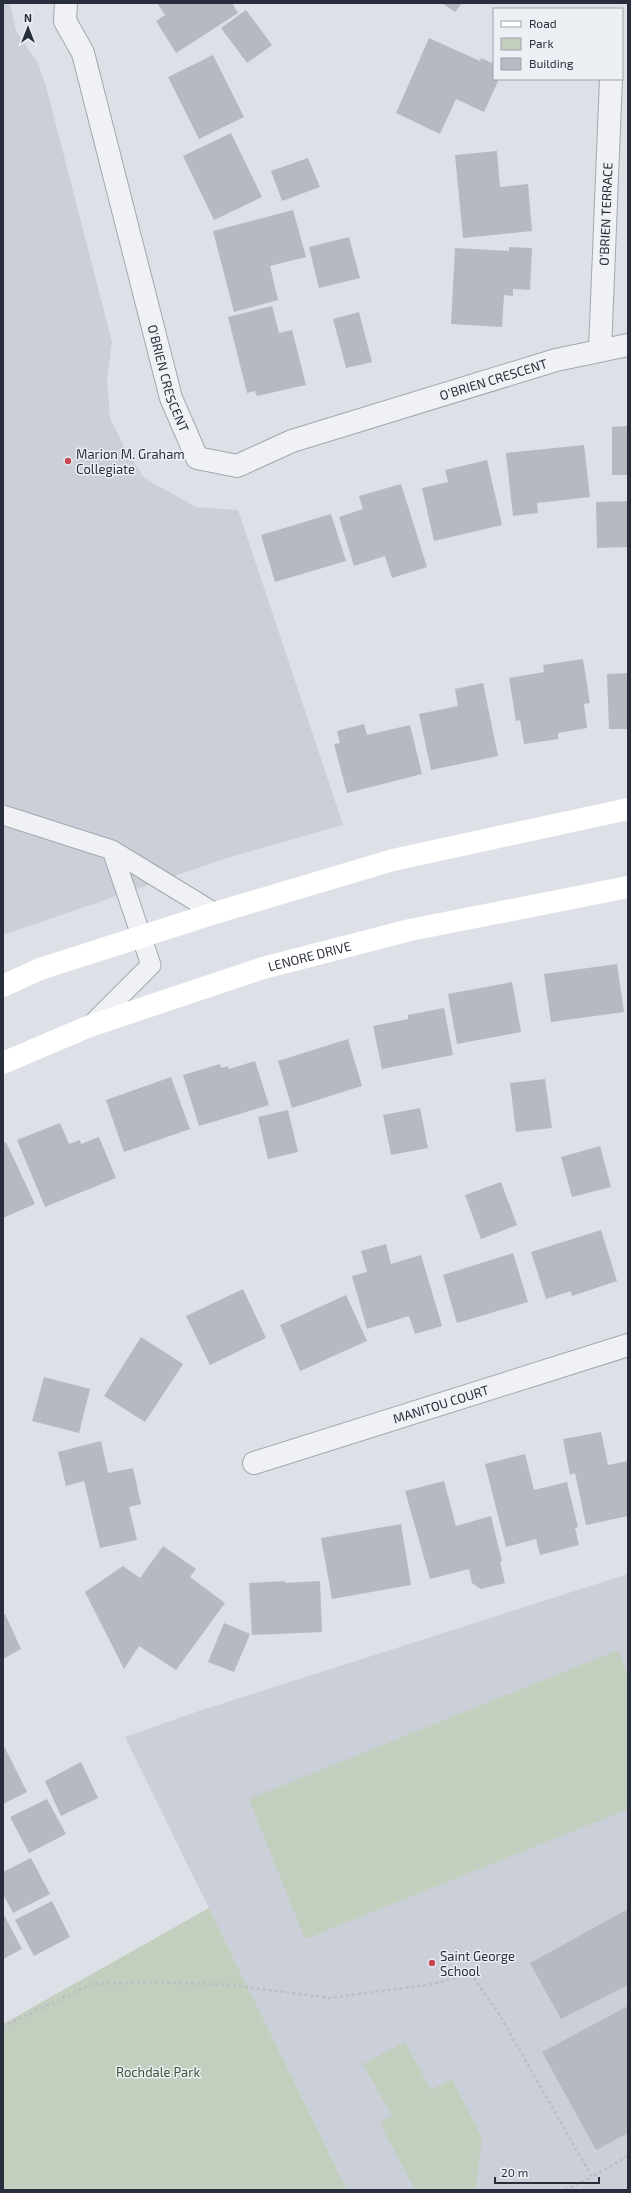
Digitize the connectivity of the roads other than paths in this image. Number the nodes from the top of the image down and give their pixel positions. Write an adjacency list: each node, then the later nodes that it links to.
1 (66, 3): 4 (street, O'BRIEN CRESCENT)
2 (611, 80): 4 (street, O'BRIEN TERRACE)
3 (628, 345): 4 (street, O'BRIEN CRESCENT)
4 (600, 350)
5 (628, 809): 9 (main road)
6 (3, 816): 7 (lane)
7 (112, 850): 9 (lane); 10 (lane)
8 (628, 887): 12 (main road, LENORE DRIVE)
9 (215, 912): 10 (main road)
10 (142, 938): 11 (main road); 12 (lane)
11 (3, 986)
12 (90, 1026): 13 (main road, LENORE DRIVE)
13 (3, 1063)
14 (628, 1345): 15 (street, MANITOU COURT)
15 (254, 1463)

